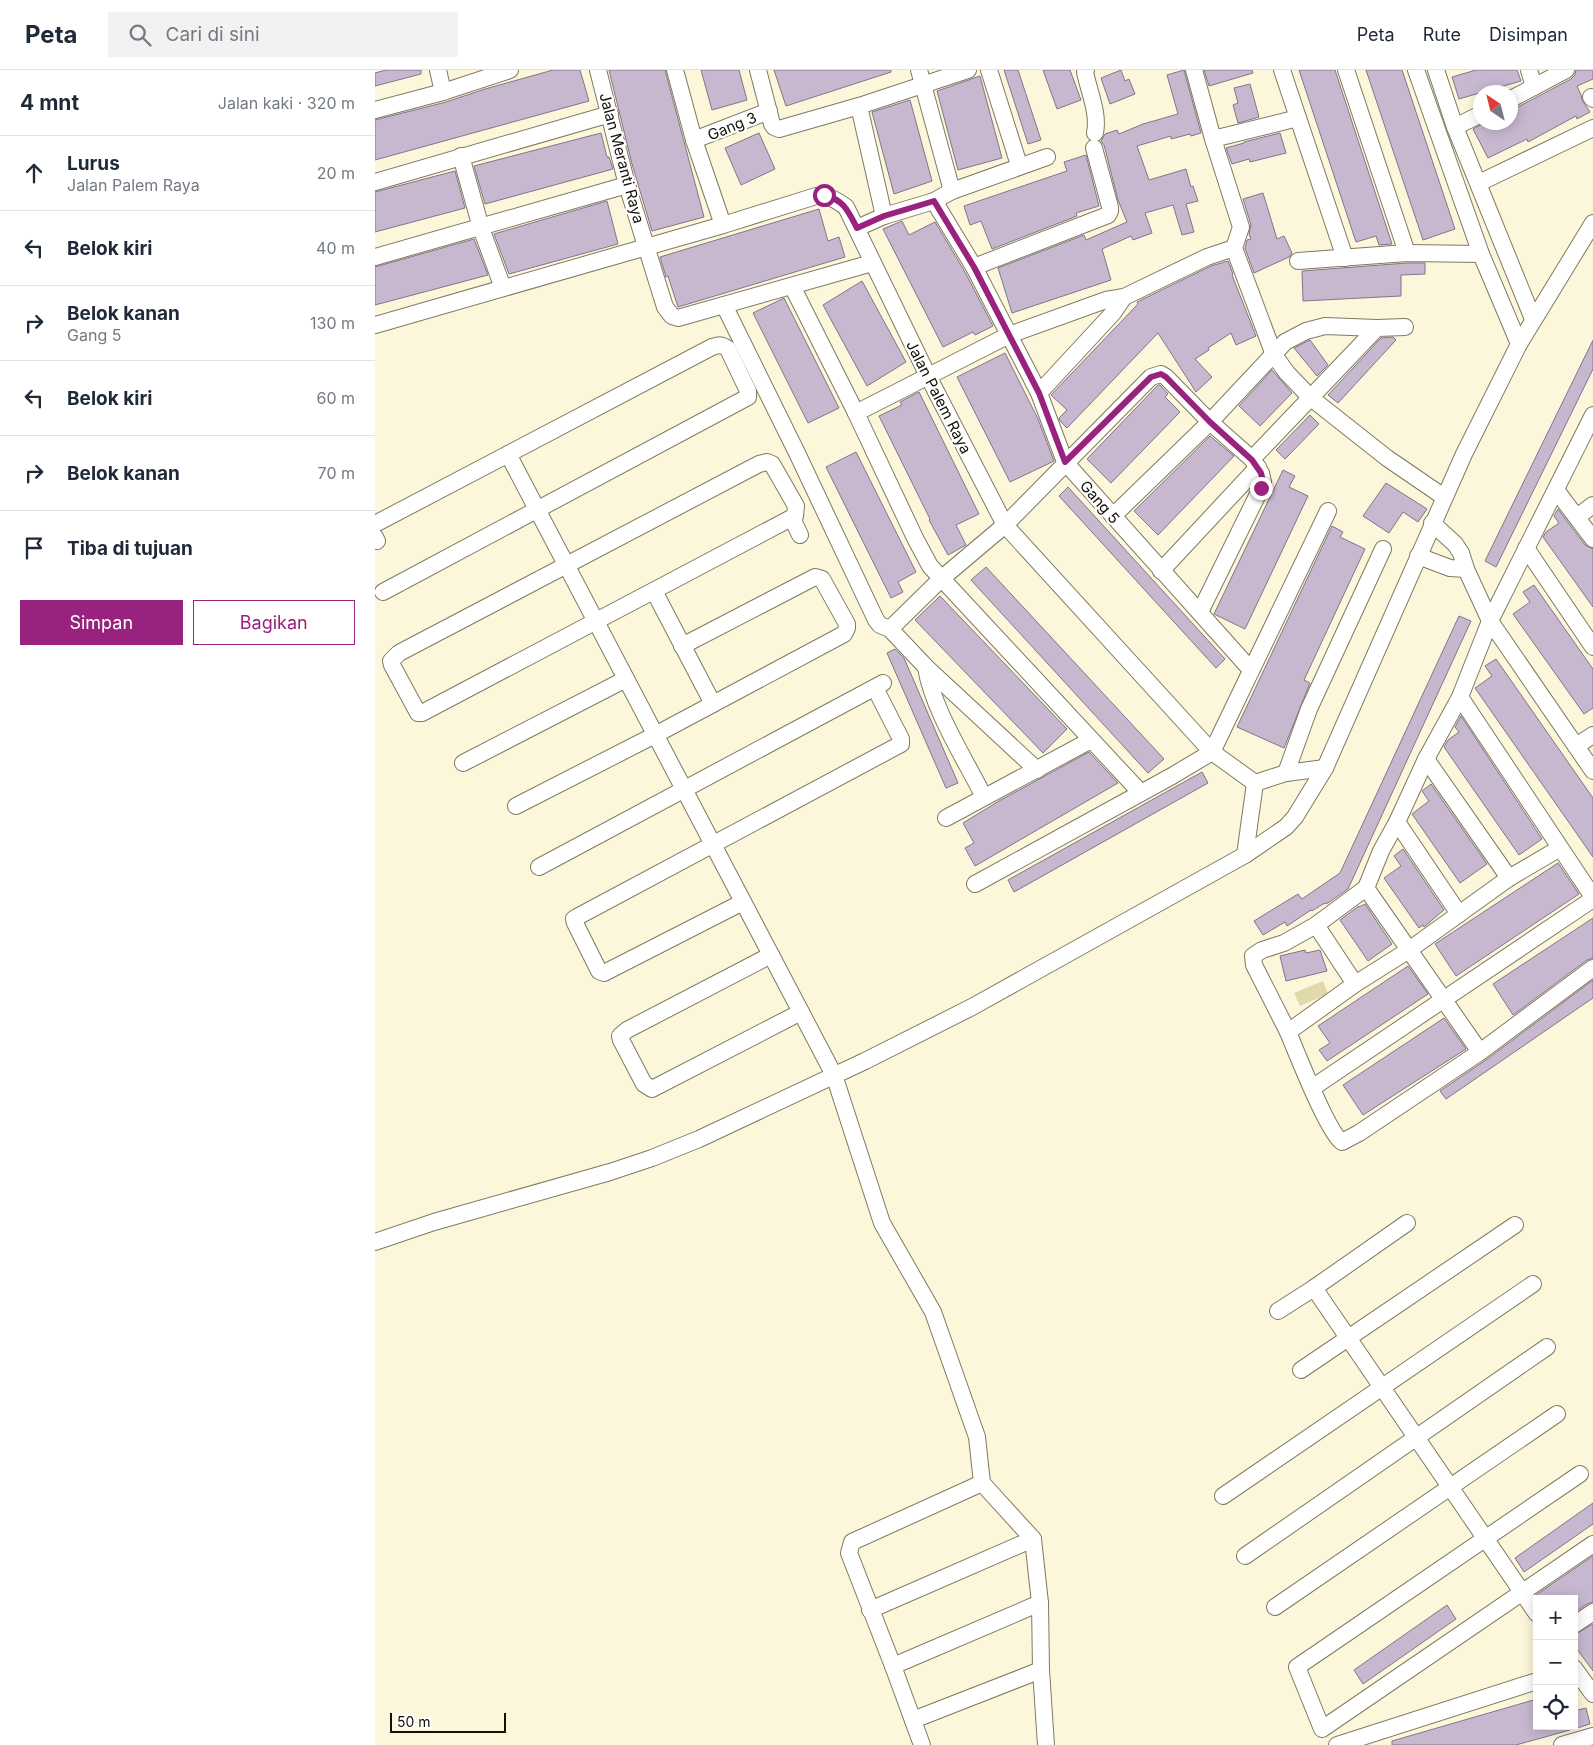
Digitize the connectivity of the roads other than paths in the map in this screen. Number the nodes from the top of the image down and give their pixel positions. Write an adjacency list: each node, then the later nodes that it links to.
1 (438, 70): 18 (street)
2 (510, 70): 18 (street)
3 (599, 70): 23 (street, Jalan Meranti Raya)
4 (675, 70): 29 (street)
5 (758, 70): 22 (street)
6 (968, 70): 16 (street)
7 (989, 70): 32 (street)
8 (1086, 70): 53 (street)
9 (1194, 70): 28 (street)
10 (1282, 70): 24 (street)
11 (1346, 70): 47 (street)
12 (1416, 70): 40 (street)
13 (1435, 70): 26 (street)
14 (1529, 70): 17 (street)
15 (1566, 70): 17 (street)
16 (921, 77): 20 (street); 36 (street)
17 (1534, 87): 19 (street)
18 (443, 92): 21 (street)
19 (1518, 95)
20 (859, 106): 22 (street); 39 (street)
21 (375, 110)
22 (769, 111): 29 (street, Gang 3)
23 (610, 114): 30 (street); 35 (street, Jalan Meranti Raya)
24 (1298, 118): 28 (street); 50 (street)
25 (1473, 118): 26 (street)
26 (1455, 127): 34 (street)
27 (1593, 128): 34 (street)
28 (1213, 139): 46 (street)
29 (694, 140): 42 (street)
30 (461, 156): 33 (street); 43 (street)
31 (1047, 157): 32 (street)
32 (1019, 166): 36 (street)
33 (375, 182)
34 (1479, 183): 38 (street)
35 (627, 185): 43 (street); 45 (street, Jalan Meranti Raya)
36 (952, 191): 37 (street)
37 (934, 201): 39 (street); 53 (street, Gang 5)
38 (1488, 209): 40 (street); 58 (street)
39 (884, 216): 44 (street)
40 (1469, 216): 48 (street)
41 (1593, 223): 58 (street)
42 (723, 225): 44 (street, Jalan Palem Raya); 45 (street, Jalan Palem Raya)
43 (481, 228): 49 (street); 55 (street)
44 (857, 228): 52 (street, Jalan Palem Raya)
45 (647, 246): 55 (street, Jalan Palem Raya); 57 (street, Jalan Meranti Raya)
46 (1234, 248): 56 (street); 64 (street)
47 (1407, 254): 48 (street); 50 (street)
48 (1481, 254): 63 (street)
49 (375, 257)
50 (1345, 258): 51 (street)
51 (1297, 261)
52 (872, 263): 54 (street); 65 (street, Jalan Palem Raya)
53 (974, 267): 62 (street, Gang 5)
54 (791, 286): 57 (street); 68 (street)
55 (503, 288): 59 (street, Jalan Palem Raya)
56 (1124, 297): 62 (street); 66 (street)
57 (724, 305): 99 (street)
58 (1533, 319): 63 (street)
59 (375, 325)
60 (1405, 326): 61 (street)
61 (1377, 328): 64 (street); 67 (street)
62 (1009, 335): 65 (street); 66 (street, Gang 5)
63 (1519, 344): 75 (street)
64 (1274, 355): 67 (street); 70 (street)
65 (928, 376): 68 (street); 84 (street, Jalan Palem Raya)
66 (1039, 393): 72 (street, Gang 5)
67 (1311, 398): 73 (street); 75 (street)
68 (855, 413): 93 (street)
69 (1592, 421): 74 (street)
70 (1210, 422): 72 (street); 73 (street); 79 (street)
71 (508, 454): 77 (street); 77 (street); 83 (street)
72 (1065, 462): 79 (street, Gang 5); 84 (street)
73 (1255, 463): 92 (street); 96 (street)
74 (1556, 490): 80 (street); 87 (street)
75 (1444, 497): 82 (street)
76 (1593, 505): 80 (street)
77 (537, 510): 90 (street); 95 (street)
78 (1328, 511): 103 (street)
79 (1113, 516): 92 (street, Gang 5)
80 (1577, 516): 86 (street)
81 (792, 518): 85 (street); 90 (street); 94 (street)
82 (1432, 523): 89 (street); 91 (street)
83 (375, 524)
84 (1005, 525): 93 (street); 111 (street, Jalan Palem Raya)
85 (800, 535)
86 (1593, 539)
87 (1526, 548): 98 (street); 101 (street)
88 (1383, 549): 117 (street)
89 (1418, 556): 91 (street); 114 (street)
90 (566, 565): 97 (street); 97 (street)
91 (1466, 569): 98 (street)
92 (1161, 571): 96 (street, Gang 5)
93 (941, 579): 99 (street); 109 (street)
94 (653, 591): 97 (street); 100 (street)
95 (383, 592)
96 (1200, 612): 103 (street, Gang 5)
97 (595, 621): 104 (street)
98 (1490, 621): 105 (street); 110 (street)
99 (890, 629): 102 (street)
100 (682, 646): 106 (street); 106 (street)
101 (1593, 647)
102 (926, 667): 115 (street); 121 (street)
103 (1251, 670): 111 (street)
104 (626, 679): 107 (street); 113 (street)
105 (1459, 697): 112 (street); 126 (street)
106 (713, 704): 107 (street)
107 (655, 735): 119 (street); 122 (street)
108 (1593, 735): 110 (street)
109 (1091, 740): 115 (street); 120 (street)
110 (1576, 746): 116 (street)
111 (1212, 752): 118 (street, Jalan Palem Raya); 120 (street)
112 (1426, 759): 124 (street); 129 (street)
113 (463, 763)
114 (1325, 768): 117 (street); 127 (street)
115 (1037, 770): 121 (street)
116 (1593, 771)
117 (1286, 773): 118 (street)
118 (1255, 782): 127 (street)
119 (684, 789): 125 (street); 125 (street); 128 (street)
120 (1141, 794): 130 (street)
121 (984, 797): 123 (street)
122 (516, 806)
123 (946, 818)
124 (1397, 822): 131 (street); 134 (street)
125 (713, 845): 133 (street); 133 (street)
126 (1560, 848): 129 (street); 132 (street)
127 (1245, 855): 144 (street)
128 (539, 867)
129 (1509, 878): 134 (street)
130 (975, 884)
131 (1367, 888): 135 (street); 136 (street)
132 (1593, 898): 140 (street)
133 (743, 902): 137 (street)
134 (1459, 914): 136 (street)
135 (1316, 925): 139 (street); 142 (street)
136 (1409, 950): 139 (street); 140 (street)
137 (771, 955): 141 (street); 141 (street)
138 (1593, 968): 143 (street)
139 (1355, 984): 142 (street)
140 (1444, 1000): 143 (street); 145 (street)
141 (801, 1012): 144 (street)
142 (1288, 1032): 145 (street)
143 (1480, 1052): 145 (street)
144 (834, 1075): 148 (street); 159 (street)
145 (1312, 1088)
146 (1407, 1223): 150 (street)
147 (1515, 1225): 152 (street)
148 (375, 1242)
149 (1533, 1284): 155 (street)
150 (1314, 1288): 151 (street); 152 (street)
151 (1278, 1311)
152 (1348, 1338): 154 (street); 155 (street)
153 (1547, 1347): 157 (street)
154 (1301, 1370)
155 (1381, 1387): 157 (street); 161 (street)
156 (1557, 1414): 160 (street)
157 (1416, 1438): 160 (street); 165 (street)
158 (1579, 1474): 163 (street)
159 (982, 1483): 162 (street); 170 (street)
160 (1450, 1488): 163 (street); 168 (street)
161 (1223, 1496)
162 (1033, 1539): 167 (street); 170 (street)
163 (1485, 1539): 166 (street); 166 (street)
164 (1593, 1544): 166 (street)
165 (1245, 1556)
166 (1522, 1593): 169 (street)
167 (1040, 1603): 173 (street); 174 (street)
168 (1275, 1607)
169 (1533, 1608)
170 (870, 1610): 173 (street)
171 (1593, 1612): 172 (street)
172 (1578, 1622)
173 (893, 1666): 178 (street)
174 (1041, 1670): 178 (street); 181 (street)
175 (1578, 1674): 177 (street)
176 (1533, 1682): 182 (street)
177 (1591, 1690)
178 (913, 1720): 180 (street)
179 (1593, 1736): 183 (street)
180 (922, 1745)
181 (1046, 1745)
182 (1337, 1745)
183 (1562, 1745)

